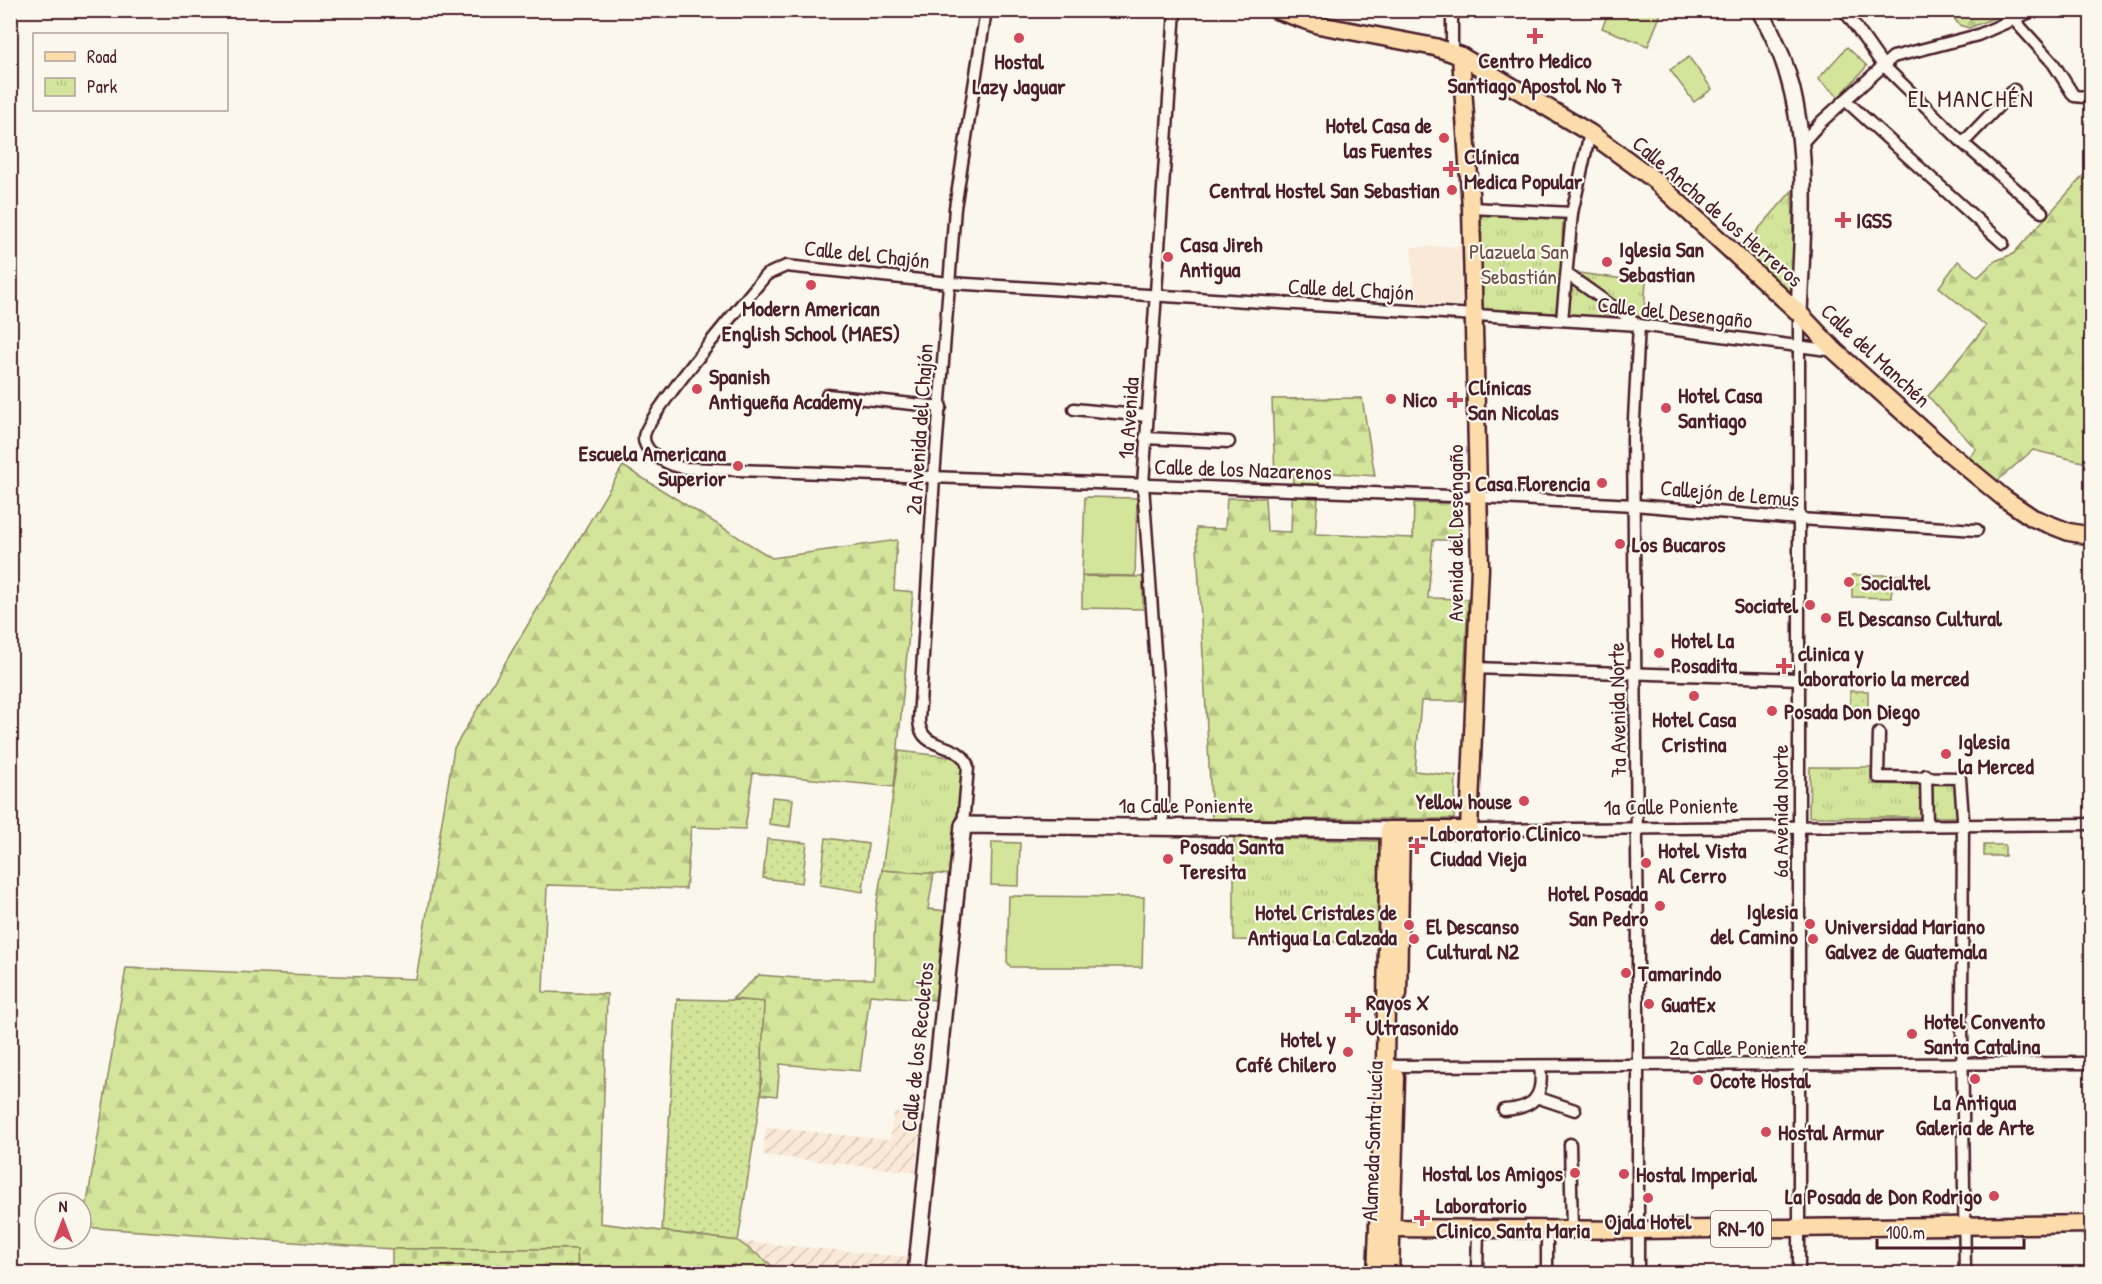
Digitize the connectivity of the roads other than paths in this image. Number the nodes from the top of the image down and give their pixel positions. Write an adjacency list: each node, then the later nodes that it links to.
1 (986, 10): 22 (street, 2a Avenida del Chajón)
2 (1174, 10): 23 (street, 1a Avenida)
3 (1276, 10): 9 (main road, Calle Ancha de los Herreros)
4 (1452, 10): 9 (street)
5 (1759, 10): 15 (street, Calle del Manchén)
6 (1844, 10): 10 (street)
7 (2035, 10): 8 (street)
8 (2014, 21): 10 (street); 12 (street)
9 (1456, 54): 14 (main road, Calle Ancha de los Herreros); 17 (main road, Avenida del Desengaño)
10 (1882, 64): 13 (street); 16 (street)
11 (2014, 90): 16 (street)
12 (2091, 92)
13 (1845, 100): 15 (street); 20 (street)
14 (1590, 133): 19 (street); 24 (main road, Calle Ancha de los Herreros)
15 (1802, 142): 24 (street, Calle del Manchén)
16 (1963, 143): 18 (street)
17 (1471, 208): 19 (street); 25 (main road, Avenida del Desengaño)
18 (2042, 212)
19 (1572, 213): 21 (street)
20 (2003, 243)
21 (1567, 274): 26 (street); 27 (street)
22 (950, 283): 23 (street, Calle del Chajón); 31 (street, 2a Avenida del Chajón); 36 (street, Calle del Chajón)
23 (1156, 297): 25 (street, Calle del Chajón); 33 (street, 1a Avenida)
24 (1799, 313): 28 (street, 6a Avenida Norte); 29 (main road, Calle del Manchén)
25 (1474, 316): 26 (street, Calle del Desengaño); 38 (main road, Avenida del Desengaño)
26 (1562, 320): 27 (street, Calle del Desengaño)
27 (1639, 326): 28 (street, Calle del Desengaño); 39 (street, 7a Avenida Norte)
28 (1800, 346): 29 (street, Calle del Desengaño); 40 (street, 6a Avenida Norte)
29 (1835, 351): 42 (main road, Calle del Manchén)
30 (827, 395): 31 (street)
31 (941, 407): 36 (street, 2a Avenida del Chajón)
32 (1074, 409): 33 (street)
33 (1147, 416): 34 (street, 1a Avenida)
34 (1145, 438): 35 (street); 37 (street, 1a Avenida)
35 (1229, 442)
36 (934, 477): 37 (street, Calle de los Nazarenos); 49 (street, 2a Avenida del Chajón)
37 (1143, 485): 38 (street, Calle de los Nazarenos); 53 (street, 1a Avenida)
38 (1479, 497): 39 (street, Callejón de Lemus); 43 (main road, Avenida del Desengaño)
39 (1634, 505): 40 (street, Callejón de Lemus); 44 (street, 7a Avenida Norte)
40 (1799, 519): 41 (street, Callejón de Lemus); 45 (street, 6a Avenida Norte)
41 (1977, 530)
42 (2091, 536)
43 (1474, 668): 44 (street); 56 (main road, Avenida del Desengaño)
44 (1636, 674): 45 (street); 54 (street, 7a Avenida Norte)
45 (1799, 679): 52 (street, 6a Avenida Norte)
46 (1879, 733): 47 (street)
47 (1926, 776): 50 (street); 51 (street)
48 (2091, 824): 51 (street, 1a Calle Poniente)
49 (963, 825): 53 (street, 1a Calle Poniente); 77 (street, Calle de los Recoletos)
50 (1927, 825): 51 (street, 1a Calle Poniente); 52 (street, 1a Calle Poniente)
51 (1963, 825): 57 (street)
52 (1799, 827): 54 (street, 1a Calle Poniente); 62 (street, 6a Avenida Norte)
53 (1163, 828): 55 (street, 1a Calle Poniente)
54 (1637, 829): 56 (street, 1a Calle Poniente); 64 (street, 7a Avenida Norte)
55 (1395, 830): 56 (main road, 1a Calle Poniente); 60 (main road, Alameda Santa Lucía)
56 (1468, 830)
57 (1962, 1013)
58 (1962, 1025): 61 (street)
59 (2091, 1063): 61 (street, 2a Calle Poniente)
60 (1391, 1064): 63 (street, 2a Calle Poniente); 71 (main road, Alameda Santa Lucía)
61 (1962, 1065): 62 (street, 2a Calle Poniente); 70 (street)
62 (1799, 1066): 64 (street, 2a Calle Poniente); 72 (street, 6a Avenida Norte)
63 (1540, 1067): 64 (street, 2a Calle Poniente); 65 (street)
64 (1638, 1067): 76 (street, 7a Avenida Norte)
65 (1536, 1097): 66 (street); 67 (street)
66 (1504, 1110)
67 (1575, 1110)
68 (1570, 1144): 75 (street)
69 (2091, 1224): 70 (main road, RN-10)
70 (1964, 1226): 72 (main road, RN-10); 84 (street)
71 (1385, 1227): 73 (main road, RN-10); 78 (main road, Alameda Santa Lucía); 79 (main road, Alameda Santa Lucía)
72 (1799, 1228): 76 (main road, RN-10); 83 (street, 6a Avenida Norte)
73 (1478, 1229): 74 (main road, RN-10); 80 (street)
74 (1547, 1230): 75 (main road, RN-10); 81 (street)
75 (1572, 1230): 76 (main road, RN-10)
76 (1638, 1230): 82 (street, 7a Avenida Norte)
77 (916, 1274)
78 (1376, 1274)
79 (1390, 1274)
80 (1477, 1274)
81 (1547, 1274)
82 (1638, 1274)
83 (1799, 1274)
84 (1965, 1274)

